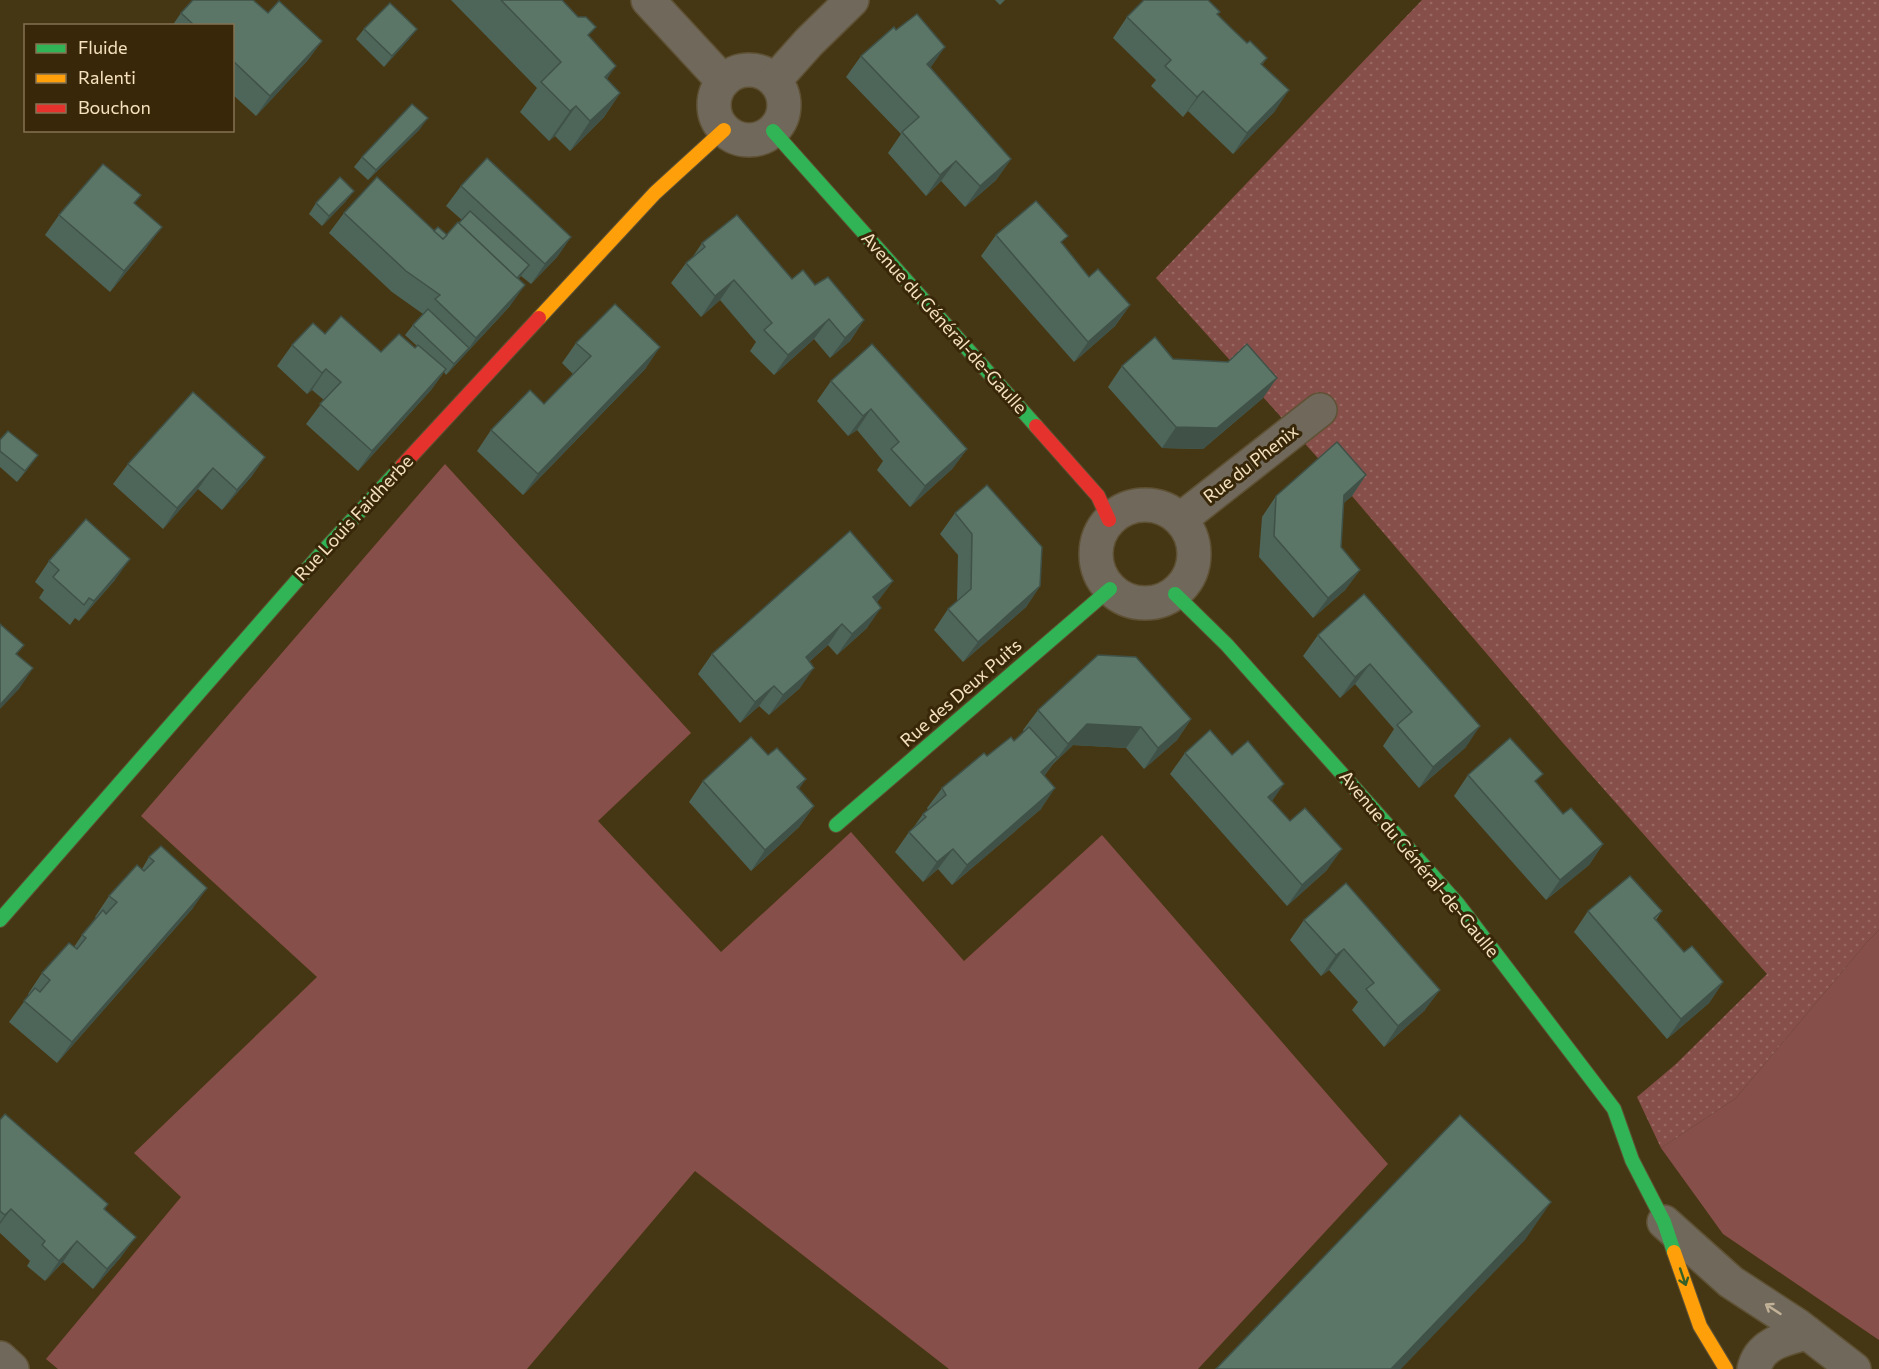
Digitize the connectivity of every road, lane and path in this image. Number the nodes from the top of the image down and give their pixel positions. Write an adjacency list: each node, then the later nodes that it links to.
1 (648, 0): 3 (street)
2 (852, 0): 4 (street)
3 (722, 80): 4 (street); 5 (street)
4 (775, 80): 6 (street)
5 (724, 130): 6 (street); 13 (street, Rue Louis Faidherbe)
6 (773, 131): 9 (street, Avenue du Général-de-Gaulle)
7 (1320, 410): 8 (street, Rue du Phenix)
8 (1182, 519): 9 (street); 11 (street)
9 (1109, 520): 10 (street)
10 (1110, 589): 11 (street); 12 (street, Rue des Deux Puits)
11 (1175, 594): 14 (street, Avenue du Général-de-Gaulle)
12 (836, 825)
13 (0, 920)
14 (1664, 1222): 15 (street, Avenue du Général-de-Gaulle, one-way to 14); 18 (street, Avenue du Général-de-Gaulle, one-way to 18)
15 (1808, 1333): 19 (street); 20 (street, Avenue du Général-de-Gaulle)
16 (0, 1358): 17 (street)
17 (12, 1369)
18 (1726, 1369)
19 (1754, 1369)
20 (1854, 1369)

